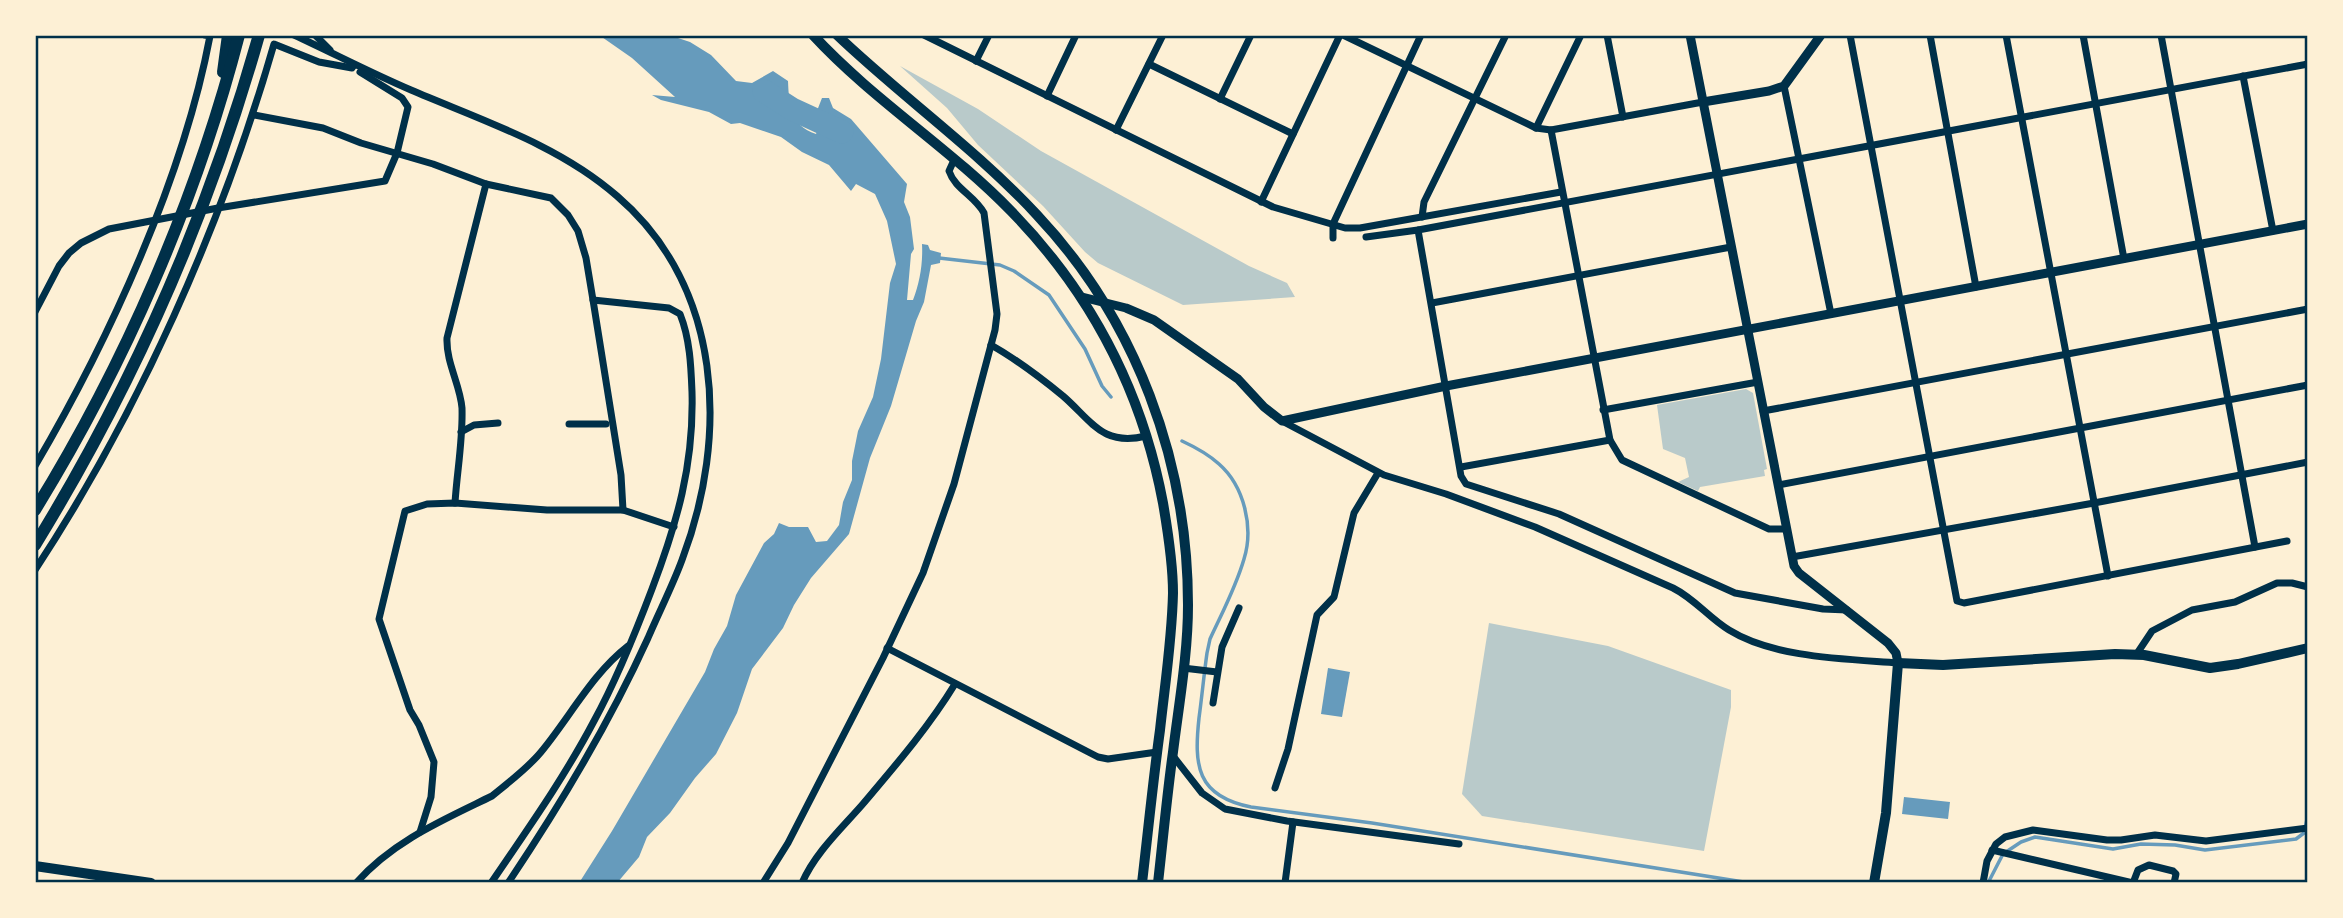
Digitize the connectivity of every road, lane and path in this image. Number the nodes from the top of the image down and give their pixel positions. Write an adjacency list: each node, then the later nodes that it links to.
1 (205, 35): 62 (street)
2 (228, 35): 41 (highway)
3 (239, 35): 41 (highway)
4 (259, 35): 60 (highway)
5 (268, 35): 60 (highway)
6 (294, 35): 27 (street)
7 (314, 35): 27 (street)
8 (813, 35): 53 (main road)
9 (837, 35): 77 (main road)
10 (924, 35): 28 (street)
11 (989, 35): 28 (street)
12 (1076, 35): 36 (street)
13 (1163, 35): 29 (street)
14 (1251, 35): 38 (street)
15 (1342, 35): 31 (street); 49 (street)
16 (1421, 35): 31 (street)
17 (1506, 35): 37 (street)
18 (1581, 35): 45 (street)
19 (1607, 35): 43 (street)
20 (1690, 35): 39 (street)
21 (1821, 35): 34 (street)
22 (1850, 35): 50 (street)
23 (1930, 35): 48 (street)
24 (2006, 35): 44 (street)
25 (2083, 35): 40 (street)
26 (2161, 35): 35 (street)
27 (333, 53): 32 (street)
28 (976, 61): 36 (street)
29 (1149, 64): 38 (street); 46 (street)
30 (2308, 64): 33 (street)
31 (1406, 65): 37 (street); 63 (street)
32 (353, 66): 42 (street); 51 (street); 147 (street)
33 (2243, 76): 35 (street); 66 (street)
34 (1784, 86): 39 (street); 52 (street)
35 (2171, 90): 40 (street); 69 (street)
36 (1047, 96): 46 (street)
37 (1474, 98): 45 (street); 61 (street)
38 (1220, 99): 49 (street)
39 (1703, 102): 43 (street); 54 (street)
40 (2095, 104): 44 (street); 71 (street)
41 (216, 114): 112 (highway)
42 (254, 115): 51 (street); 59 (street)
43 (1623, 117): 47 (street)
44 (2021, 117): 48 (street); 72 (street)
45 (1536, 128): 47 (street)
46 (1116, 130): 57 (street)
47 (1551, 130): 56 (street)
48 (1947, 131): 50 (street); 74 (street)
49 (1293, 134): 57 (street)
50 (1871, 145): 52 (street); 78 (street)
51 (397, 153): 55 (street); 59 (street)
52 (1799, 159): 54 (street); 82 (street)
53 (954, 160): 75 (main road); 85 (street)
54 (1717, 174): 58 (street); 70 (street)
55 (486, 184): 76 (street); 100 (street)
56 (1561, 192): 58 (street); 61 (street)
57 (1261, 202): 63 (street)
58 (1566, 202): 65 (street); 73 (street)
59 (218, 208): 62 (street); 121 (street)
60 (202, 212): 118 (highway)
61 (1422, 217): 63 (street)
62 (154, 220): 81 (street); 105 (street)
63 (1333, 224): 68 (street)
64 (2308, 224): 66 (street)
65 (1419, 230): 67 (street); 79 (street)
66 (2273, 231): 69 (street)
67 (1366, 237)
68 (1333, 238)
69 (2200, 245): 71 (street); 83 (street)
70 (1731, 247): 73 (street); 84 (street)
71 (2124, 259): 72 (street)
72 (2051, 272): 74 (street); 86 (street)
73 (1579, 277): 79 (street); 87 (street)
74 (1976, 286): 78 (street)
75 (1082, 297): 77 (street); 101 (main road)
76 (593, 300): 113 (street); 114 (street)
77 (1104, 301): 95 (street); 131 (main road)
78 (1900, 301): 82 (street); 89 (street)
79 (1432, 303): 91 (street)
80 (2308, 309): 83 (street)
81 (35, 312)
82 (1831, 314): 84 (street)
83 (2215, 326): 86 (street); 92 (street)
84 (1748, 330): 87 (street); 88 (street)
85 (991, 345): 101 (street); 127 (street)
86 (2066, 354): 89 (street); 99 (street)
87 (1594, 358): 91 (street); 93 (street)
88 (1758, 382): 93 (street); 94 (street)
89 (1916, 382): 94 (street); 103 (street)
90 (2308, 385): 92 (street)
91 (1446, 386): 95 (street); 106 (street)
92 (2228, 400): 99 (street); 108 (street)
93 (1603, 410): 102 (street)
94 (1763, 411): 109 (street)
95 (1282, 421): 107 (street)
96 (498, 424): 100 (street)
97 (569, 424): 98 (street)
98 (606, 424)
99 (2080, 428): 103 (street); 111 (street)
100 (461, 432): 110 (street)
101 (1146, 436): 135 (main road)
102 (1610, 440): 106 (street); 115 (street)
103 (1930, 456): 109 (street); 116 (street)
104 (2308, 462): 108 (street)
105 (35, 466)
106 (1461, 467): 125 (street)
107 (1378, 473): 130 (street); 137 (street)
108 (2242, 474): 111 (street); 119 (street)
109 (1778, 485): 115 (street)
110 (455, 503): 113 (street); 140 (street)
111 (2094, 503): 116 (street); 122 (street)
112 (35, 510)
113 (623, 510): 114 (street)
114 (674, 527): 126 (street)
115 (1787, 530): 120 (street)
116 (1944, 530): 120 (street); 122 (street)
117 (2287, 541): 119 (street)
118 (35, 545)
119 (2255, 547): 122 (street)
120 (1792, 557): 125 (street)
121 (35, 570)
122 (2108, 576)
123 (2308, 587): 129 (street)
124 (1239, 608): 132 (street)
125 (1847, 610): 130 (street)
126 (631, 643): 140 (street); 146 (street)
127 (887, 648): 133 (street); 148 (street)
128 (2308, 648): 129 (main road)
129 (2136, 655): 130 (main road)
130 (1898, 663): 153 (main road)
131 (1183, 668): 132 (street); 136 (main road)
132 (1213, 671): 134 (street)
133 (955, 684): 135 (street); 149 (street)
134 (1213, 703)
135 (1157, 752): 150 (main road)
136 (1172, 755): 138 (street); 151 (main road)
137 (1275, 788)
138 (1293, 822): 141 (street); 152 (street)
139 (2308, 828): 142 (street)
140 (420, 832): 145 (street)
141 (1459, 844)
142 (1992, 850): 154 (street); 155 (street)
143 (35, 866): 144 (main road)
144 (152, 883)
145 (356, 883)
146 (491, 883)
147 (508, 883)
148 (763, 883)
149 (802, 883)
150 (1142, 883)
151 (1158, 883)
152 (1284, 883)
153 (1874, 883)
154 (1983, 883)
155 (2133, 883): 156 (street)
156 (2174, 883)

